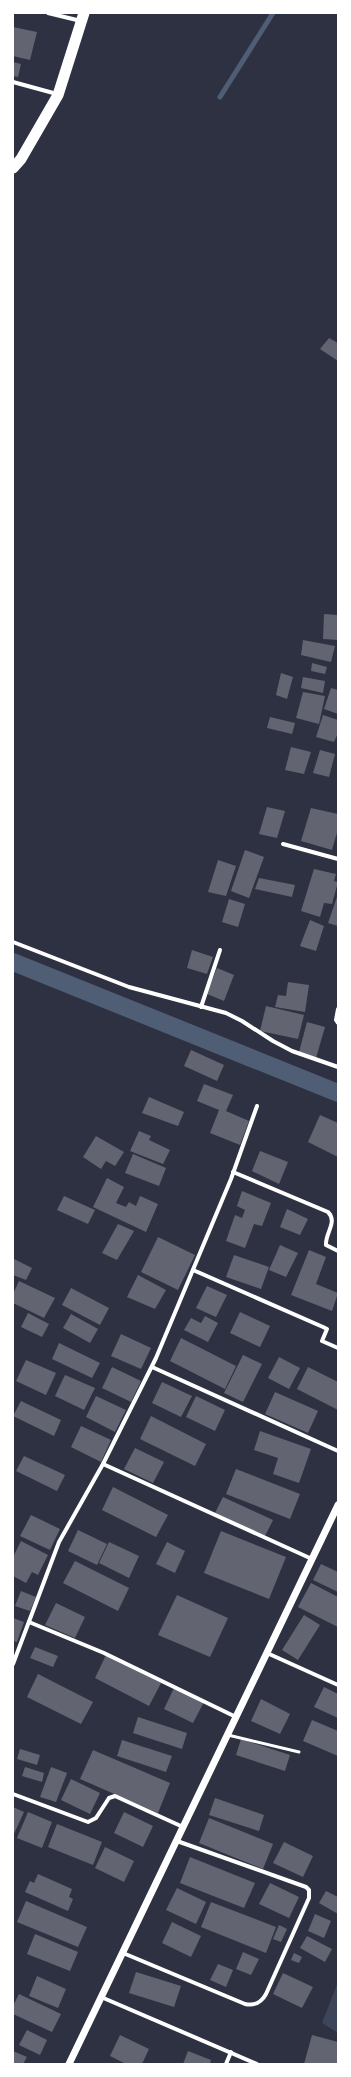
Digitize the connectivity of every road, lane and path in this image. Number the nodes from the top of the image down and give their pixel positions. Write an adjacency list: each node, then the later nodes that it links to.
1 (48, 13): 2 (street)
2 (82, 17): 4 (highway)
3 (13, 82): 4 (street)
4 (58, 95): 5 (highway)
5 (17, 158): 6 (highway)
6 (13, 168)
7 (283, 844): 8 (street)
8 (338, 859)
9 (13, 942): 11 (street)
10 (220, 950): 11 (street)
11 (202, 1007): 14 (street)
12 (338, 1009): 13 (street)
13 (338, 1023)
14 (338, 1067)
15 (257, 1106): 16 (street)
16 (233, 1172): 17 (street); 18 (street)
17 (338, 1252)
18 (194, 1270): 19 (street); 20 (street)
19 (338, 1348)
20 (152, 1367): 21 (street); 22 (street)
21 (338, 1451)
22 (103, 1464): 24 (street); 25 (street)
23 (338, 1506): 24 (street)
24 (312, 1559): 26 (street)
25 (29, 1622): 27 (street); 29 (street)
26 (267, 1653): 28 (street); 29 (street)
27 (13, 1663)
28 (338, 1685)
29 (236, 1717): 30 (street)
30 (228, 1735): 31 (lane); 33 (street)
31 (299, 1752)
32 (13, 1794): 33 (street)
33 (183, 1827): 34 (street)
34 (177, 1841): 35 (street); 35 (street)
35 (123, 1953): 36 (street)
36 (101, 1997): 37 (street); 38 (street)
37 (231, 2052): 39 (street); 40 (street)
38 (69, 2064)
39 (226, 2064)
40 (256, 2064)

